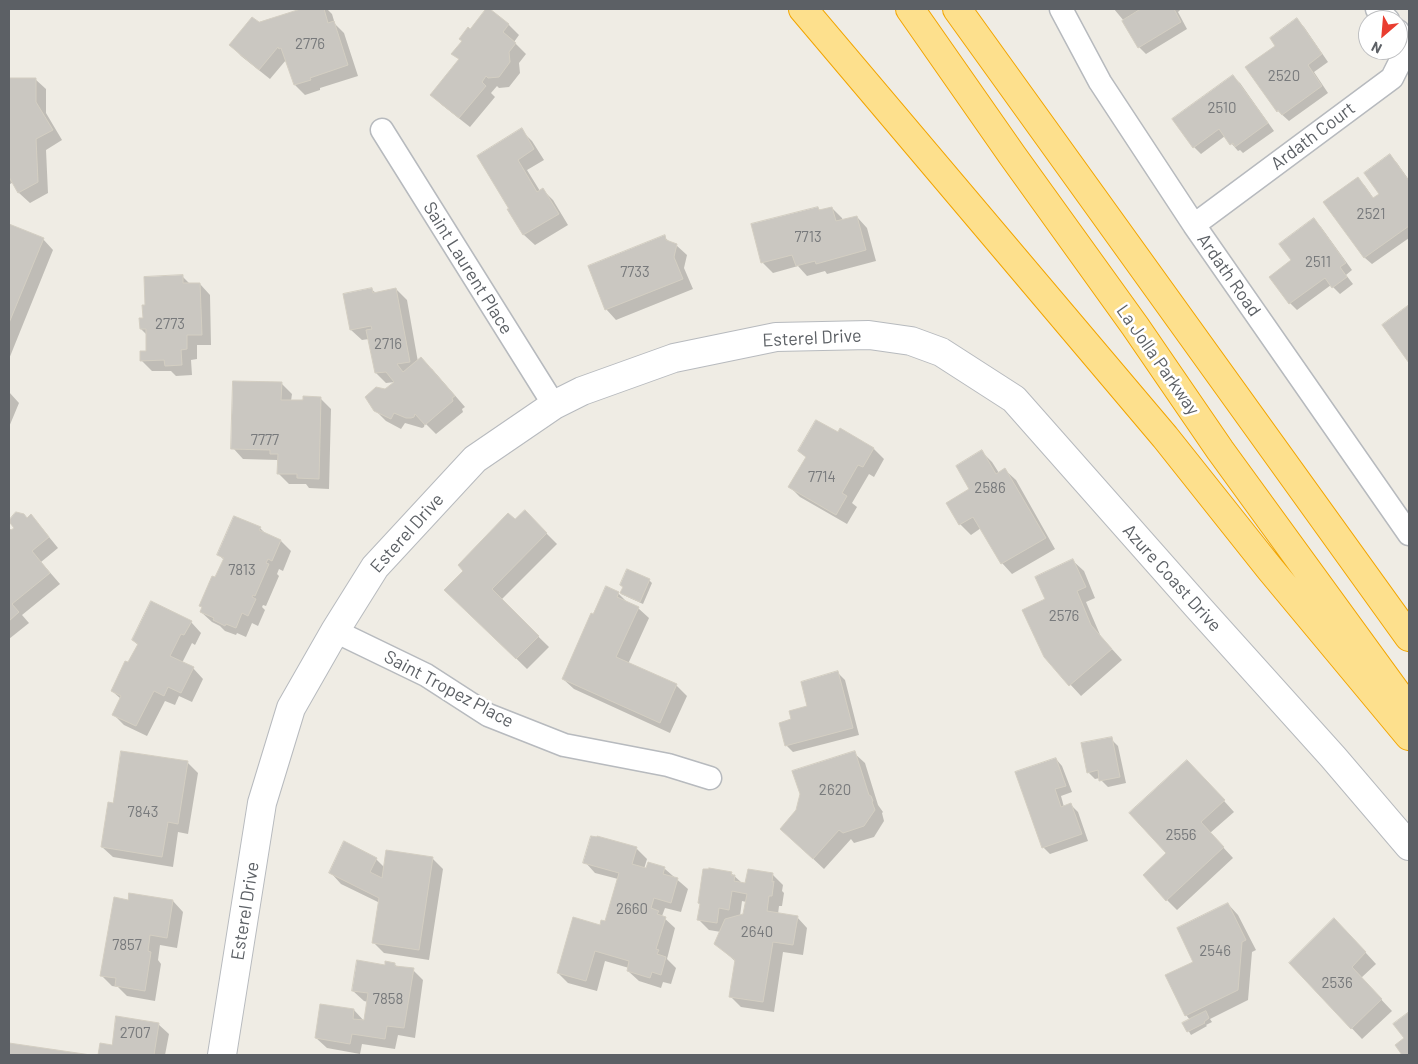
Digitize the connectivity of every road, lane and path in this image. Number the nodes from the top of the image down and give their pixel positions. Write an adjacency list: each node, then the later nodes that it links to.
1 (803, 9): 14 (highway)
2 (910, 9): 13 (highway, La Jolla Parkway)
3 (956, 9): 12 (highway)
4 (1061, 9): 7 (street, Ardath Road)
5 (1401, 60): 7 (street, Ardath Court)
6 (382, 130): 9 (street, Saint Laurent Place)
7 (1194, 225): 10 (street, Ardath Road)
8 (912, 341): 9 (street, Esterel Drive); 16 (street, Azure Coast Drive)
9 (554, 405): 11 (street, Esterel Drive)
10 (1409, 534)
11 (335, 631): 15 (street, Saint Tropez Place); 17 (street, Esterel Drive)
12 (1409, 637)
13 (1409, 710)
14 (1409, 736)
15 (710, 778)
16 (1409, 846)
17 (222, 1055)

